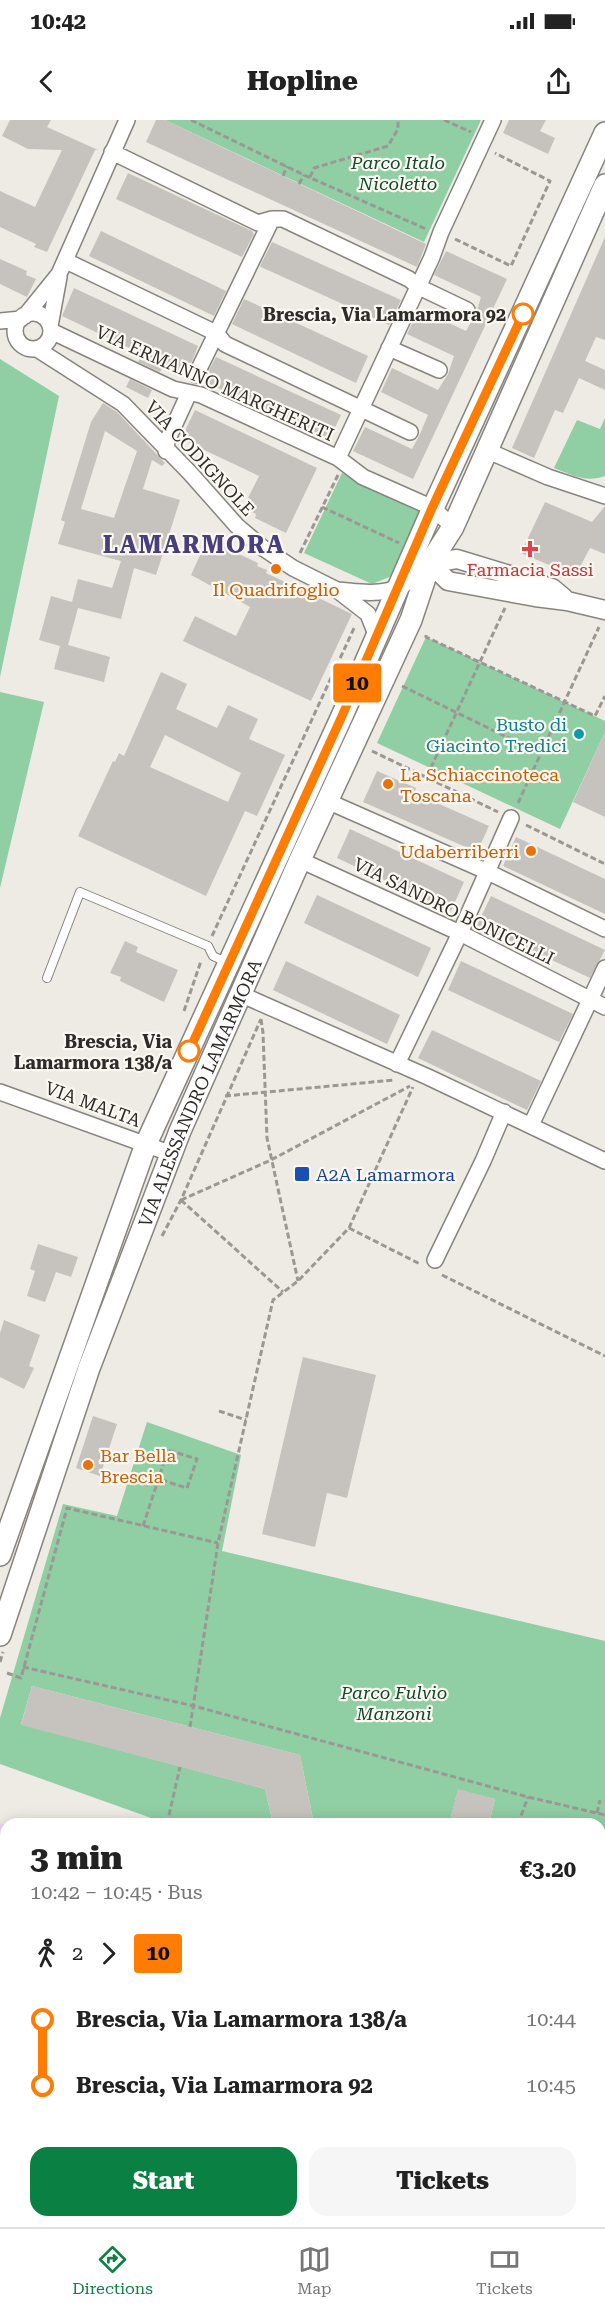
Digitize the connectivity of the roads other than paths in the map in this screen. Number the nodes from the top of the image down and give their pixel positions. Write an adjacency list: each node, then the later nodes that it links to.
1 (127, 120): 4 (street)
2 (493, 120): 8 (street)
3 (605, 133): 27 (main road, VIA ALESSANDRO LAMARMORA)
4 (112, 152): 6 (street); 7 (street)
5 (605, 185): 23 (main road, VIA ALESSANDRO LAMARMORA)
6 (272, 219): 8 (street); 13 (street)
7 (62, 268): 10 (street); 12 (street); 13 (street)
8 (419, 287): 9 (street); 16 (street)
9 (467, 310)
10 (23, 317): 11 (street); 12 (street); 15 (street)
11 (0, 321)
12 (50, 328): 17 (street); 20 (street, VIA ERMANNO MARGHERITI)
13 (216, 333): 19 (street); 21 (street)
14 (0, 335): 15 (street)
15 (16, 335): 17 (street)
16 (389, 348): 18 (street); 21 (street)
17 (38, 349): 24 (street, VIA CODIGNOLE)
18 (439, 370)
19 (196, 375)
20 (189, 393): 24 (street); 25 (street, VIA ERMANNO MARGHERITI)
21 (362, 408): 22 (street); 25 (street)
22 (410, 432)
23 (486, 450): 26 (street); 28 (main road, VIA ALESSANDRO LAMARMORA)
24 (166, 451): 32 (street, VIA CODIGNOLE)
25 (341, 461): 27 (street, VIA ERMANNO MARGHERITI)
26 (605, 496)
27 (431, 501): 28 (street, VIA ERMANNO MARGHERITI); 29 (main road, VIA ALESSANDRO LAMARMORA)
28 (453, 527): 29 (main road, VIA ALESSANDRO LAMARMORA); 30 (street)
29 (415, 552): 30 (street); 31 (main road, VIA ALESSANDRO LAMARMORA); 33 (street); 36 (main road, VIA ALESSANDRO LAMARMORA)
30 (457, 559): 33 (street)
31 (398, 588): 32 (street, VIA CODIGNOLE); 35 (main road, VIA ALESSANDRO LAMARMORA)
32 (337, 590): 35 (street, VIA CODIGNOLE)
33 (567, 601): 34 (street)
34 (603, 617)
35 (377, 638): 42 (main road, VIA ALESSANDRO LAMARMORA)
36 (327, 801): 38 (main road, VIA ALESSANDRO LAMARMORA); 39 (street)
37 (511, 818): 39 (street)
38 (300, 860): 41 (street, VIA SANDRO BONICELLI); 45 (main road, VIA ALESSANDRO LAMARMORA)
39 (488, 872): 40 (street); 41 (street)
40 (605, 929)
41 (460, 933): 46 (street, VIA SANDRO BONICELLI); 48 (street)
42 (228, 963): 44 (lane); 52 (main road, VIA ALESSANDRO LAMARMORA)
43 (605, 968): 46 (street)
44 (47, 978)
45 (240, 994): 48 (street); 53 (main road, VIA ALESSANDRO LAMARMORA)
46 (590, 1000): 47 (street, VIA SANDRO BONICELLI); 51 (street)
47 (605, 1007)
48 (397, 1064): 50 (street)
49 (0, 1092): 52 (street, VIA MALTA)
50 (504, 1112): 51 (street); 55 (street)
51 (531, 1125): 54 (street)
52 (146, 1144): 53 (street, VIA MALTA); 56 (main road, VIA ALESSANDRO LAMARMORA)
53 (172, 1154): 57 (main road, VIA ALESSANDRO LAMARMORA)
54 (605, 1161)
55 (431, 1266)
56 (0, 1554): 57 (street)
57 (24, 1562): 58 (main road, VIA ALESSANDRO LAMARMORA)
58 (0, 1635)

